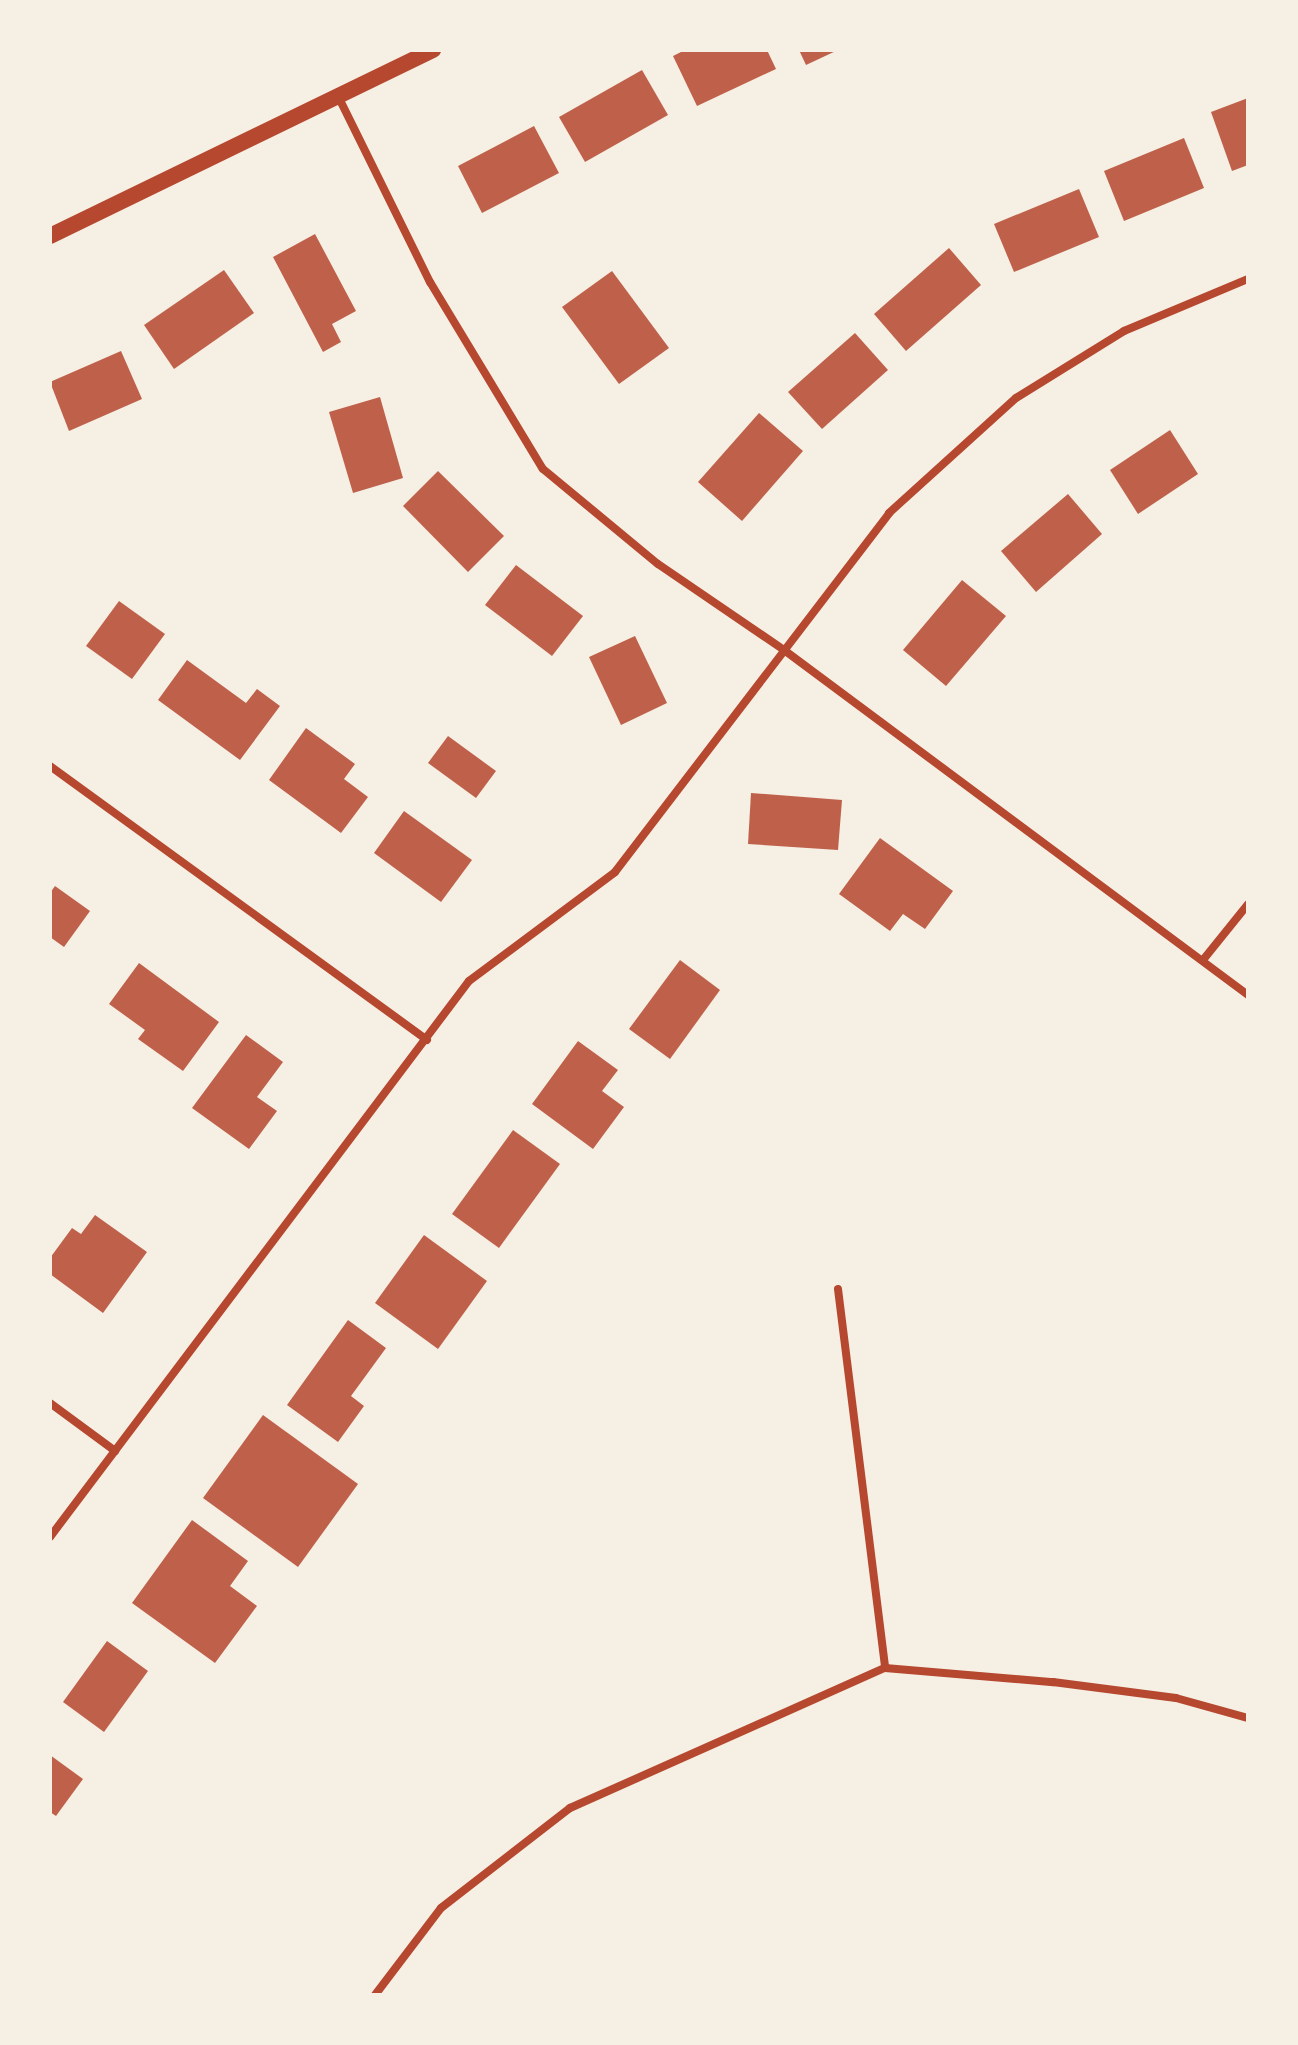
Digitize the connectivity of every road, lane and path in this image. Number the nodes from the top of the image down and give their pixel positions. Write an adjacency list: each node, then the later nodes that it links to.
1 (433, 50): 2 (main road)
2 (338, 96): 3 (main road); 5 (street)
3 (50, 236)
4 (1248, 279): 5 (street)
5 (784, 650): 8 (street); 10 (street)
6 (50, 766): 10 (street)
7 (1248, 904): 8 (street)
8 (1203, 960): 9 (street)
9 (1248, 995)
10 (427, 1040): 13 (street)
11 (838, 1289): 15 (street)
12 (50, 1403): 13 (street)
13 (115, 1451): 14 (street)
14 (50, 1537)
15 (885, 1668): 16 (street); 17 (street)
16 (1248, 1718)
17 (375, 1995)

